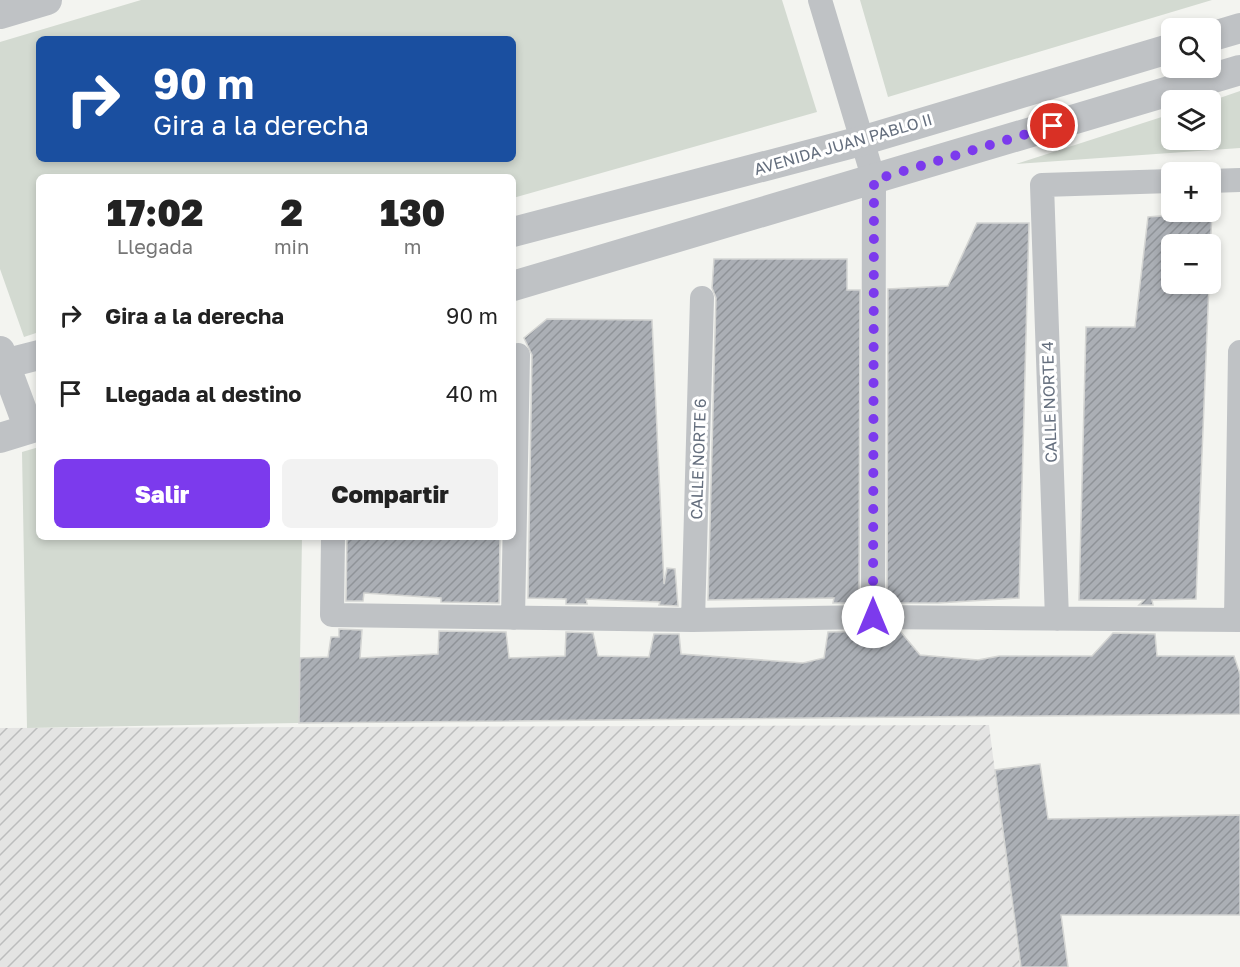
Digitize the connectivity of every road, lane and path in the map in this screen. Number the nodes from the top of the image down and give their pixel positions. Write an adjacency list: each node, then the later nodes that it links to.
1 (47, 0): 3 (street)
2 (820, 0): 8 (street)
3 (0, 14)
4 (1240, 28): 5 (street)
5 (1221, 34)
6 (1161, 51): 8 (street, AVENIDA JUAN PABLO II)
7 (1240, 70): 9 (street)
8 (861, 141): 9 (street); 13 (street, AVENIDA JUAN PABLO II)
9 (874, 180): 14 (street); 25 (street)
10 (1240, 180): 12 (street)
11 (1161, 181): 27 (street, CALLE NORTE 4)
12 (1221, 181)
13 (516, 231)
14 (516, 285)
15 (702, 298): 28 (street, CALLE NORTE 6)
16 (1240, 352): 29 (street)
17 (36, 355): 19 (street)
18 (518, 355): 22 (street)
19 (2, 360): 20 (street)
20 (34, 427): 21 (street)
21 (0, 438)
22 (516, 460)
23 (333, 540): 26 (street)
24 (514, 540): 26 (street)
25 (873, 617): 27 (street); 28 (street)
26 (513, 618): 28 (street)
27 (1057, 619): 29 (street)
28 (693, 620)
29 (1238, 620)

